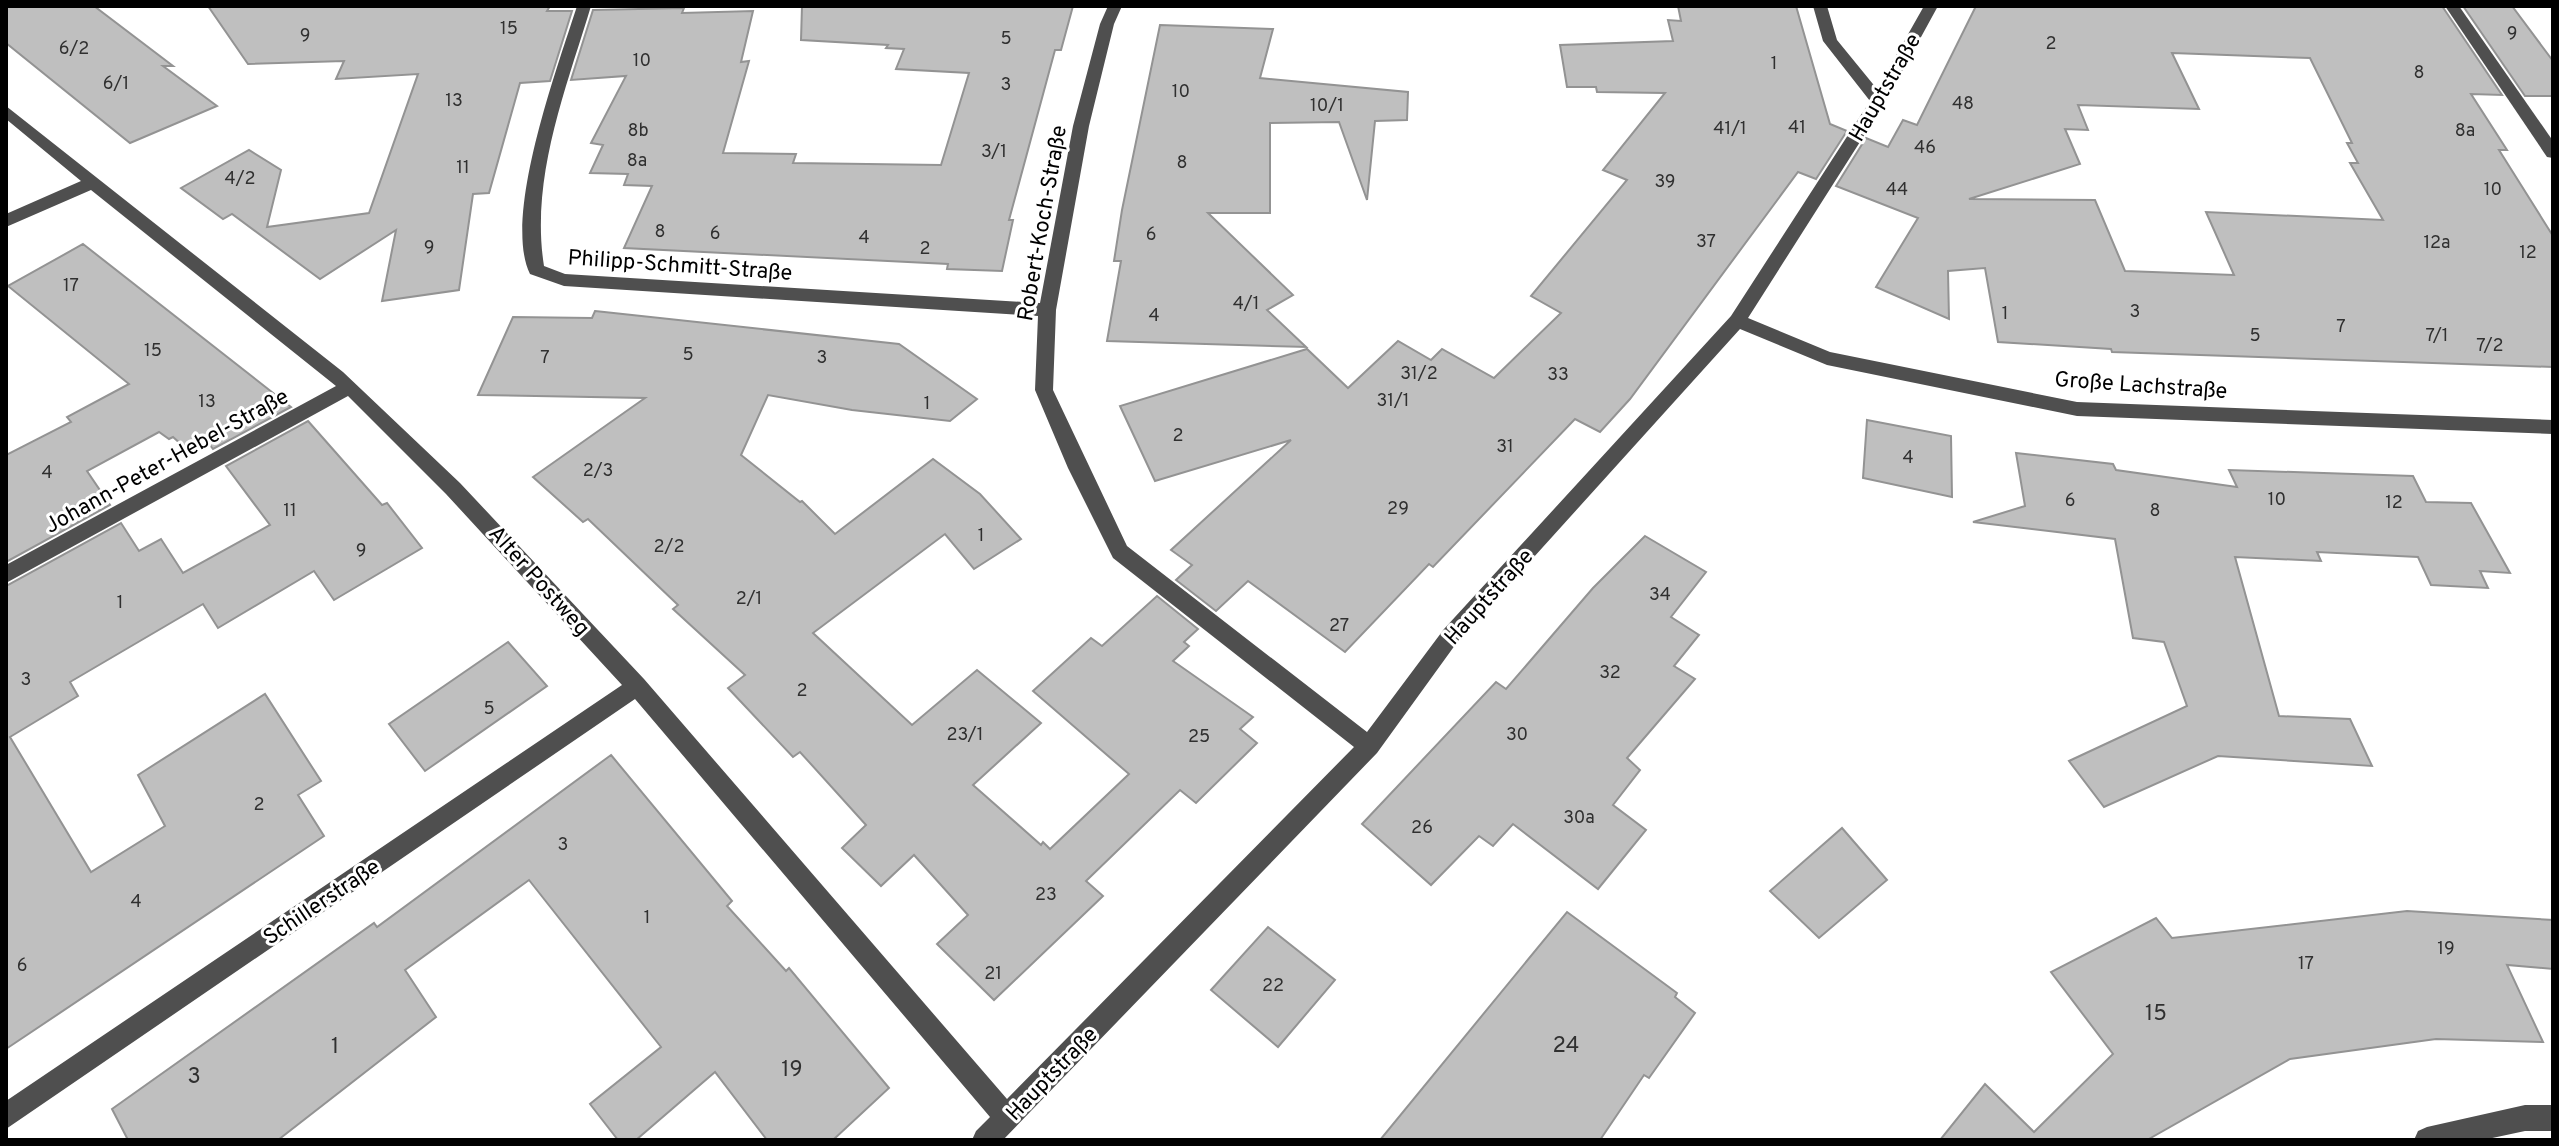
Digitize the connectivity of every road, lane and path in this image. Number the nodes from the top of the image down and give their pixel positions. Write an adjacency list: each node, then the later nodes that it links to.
1 (584, 6): 11 (street, Philipp-Schmitt-Straße)
2 (1115, 6): 11 (street, Robert-Koch-Straße)
3 (1820, 6): 6 (street)
4 (1931, 6): 6 (street, Hauptstraße)
5 (2452, 6): 8 (street)
6 (1878, 101): 12 (street, Hauptstraße)
7 (6, 111): 9 (street, Alter Postweg)
8 (2553, 153)
9 (91, 183): 10 (street); 13 (street, Alter Postweg)
10 (6, 221)
11 (1047, 310): 17 (street, Robert-Koch-Straße)
12 (1737, 321): 14 (street, Große Lachstraße); 17 (street, Hauptstraße)
13 (349, 387): 15 (street, Johann-Peter-Hebel-Straße); 16 (street, Alter Postweg)
14 (2553, 427)
15 (6, 575)
16 (637, 686): 18 (street, Schillerstraße); 19 (street, Alter Postweg)
17 (1369, 746): 19 (street, Hauptstraße)
18 (6, 1116)
19 (1007, 1118): 21 (street, Hauptstraße)
20 (2553, 1118): 22 (street)
21 (985, 1140)
22 (2427, 1140)

